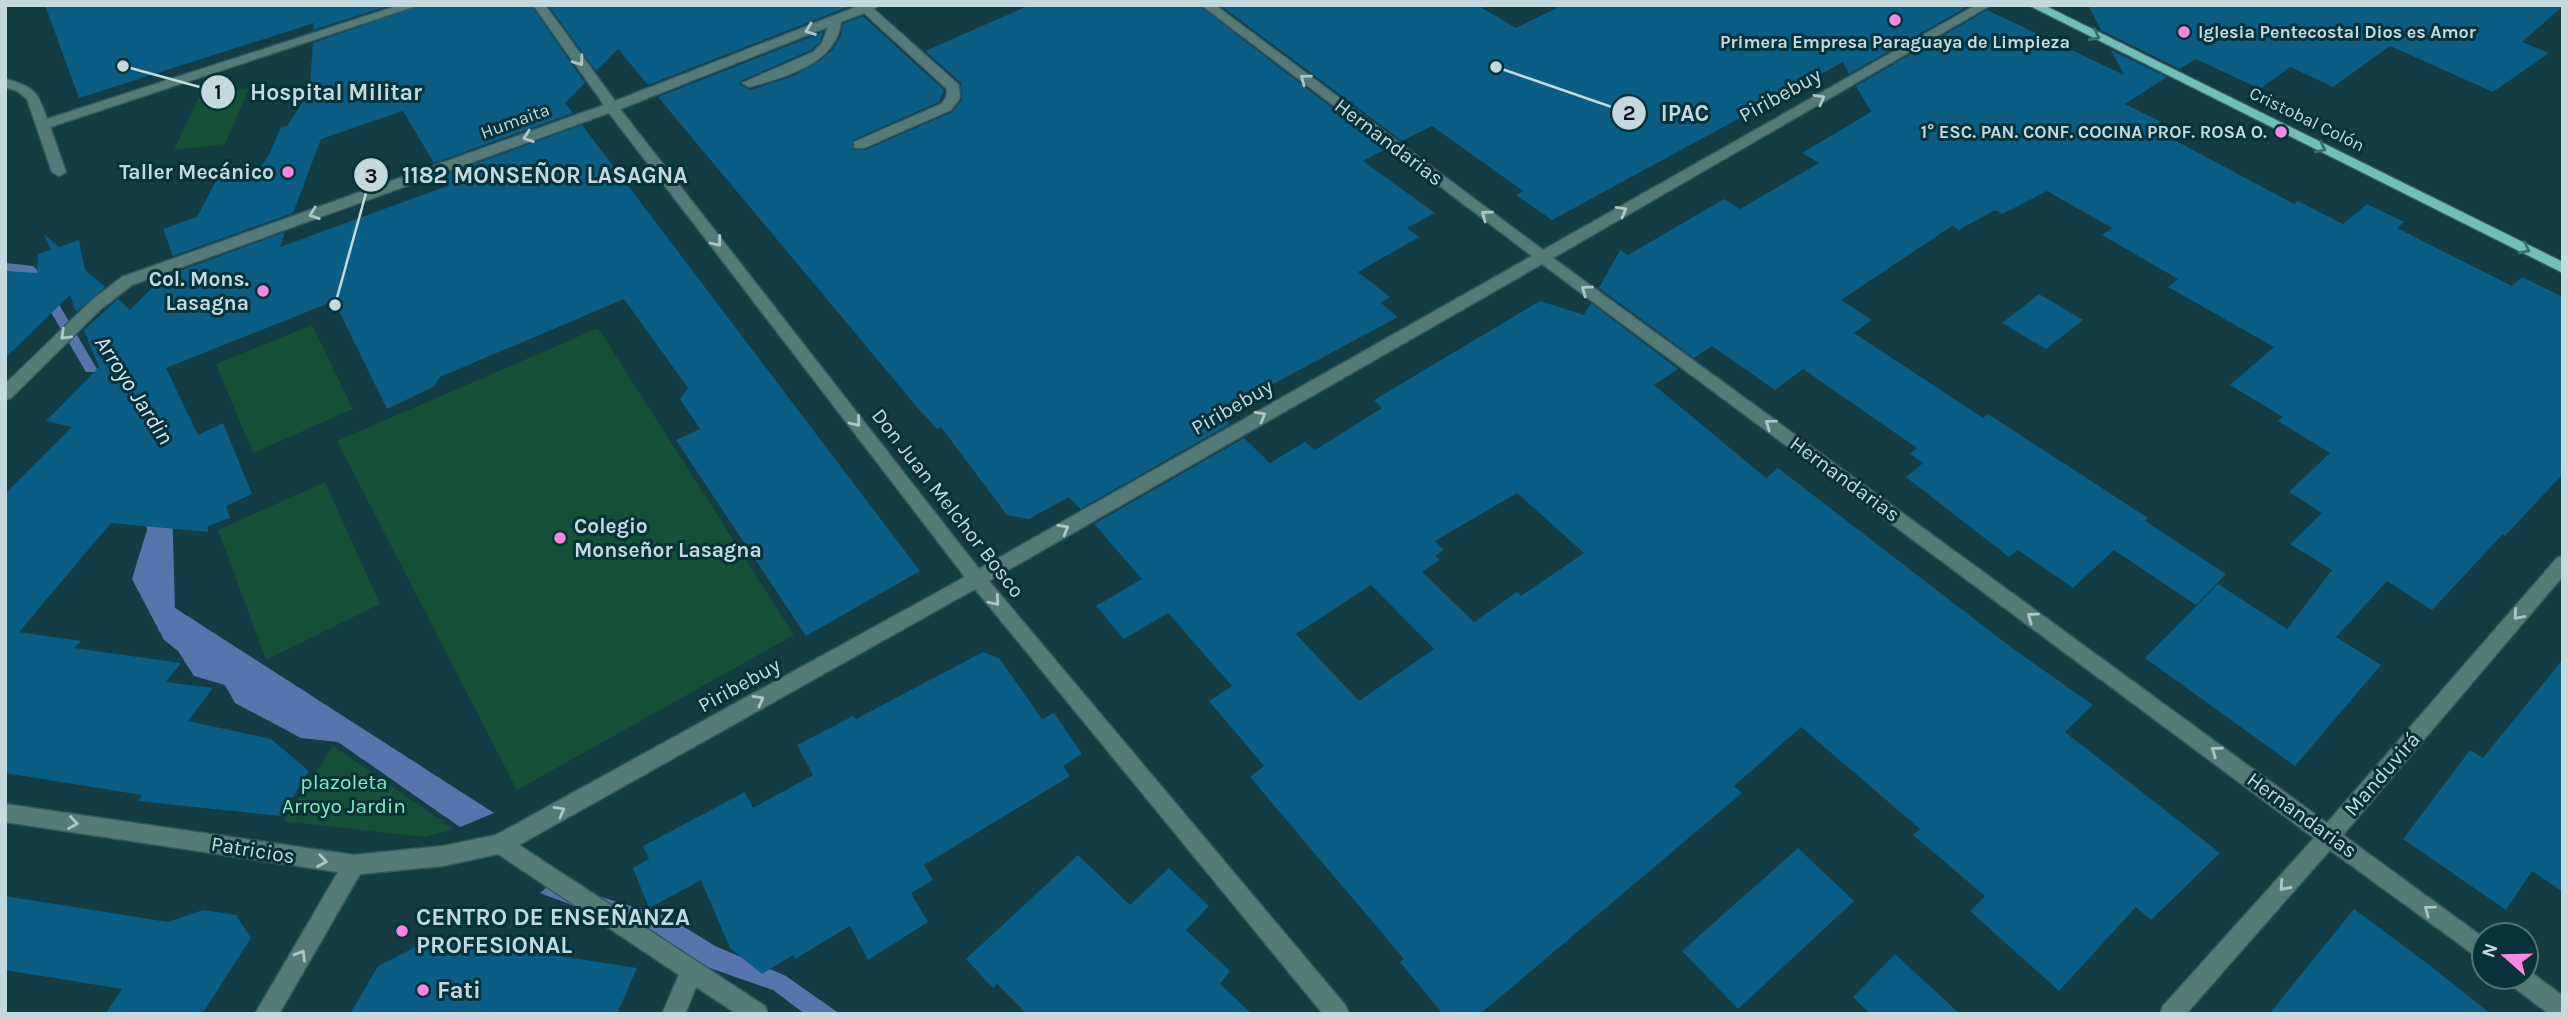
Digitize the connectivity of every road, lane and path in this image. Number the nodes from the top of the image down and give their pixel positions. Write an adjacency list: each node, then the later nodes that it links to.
1 (413, 5): 11 (street)
2 (539, 5): 10 (street, Don Juan Melchor Bosco, one-way to 10)
3 (1207, 5): 14 (street, Hernandarias, one-way to 3)
4 (1985, 5): 14 (street, Piribebuy, one-way to 4)
5 (2034, 5): 15 (main road, Cristobal Colón, one-way to 15)
6 (869, 7): 7 (street, Humaita); 12 (street)
7 (835, 20): 9 (street); 10 (street, Humaita, one-way to 10)
8 (5, 83): 11 (street)
9 (749, 83)
10 (612, 107): 16 (street, Humaita, one-way to 16); 18 (street, Don Juan Melchor Bosco, one-way to 18)
11 (43, 125): 13 (street)
12 (859, 145)
13 (59, 172)
14 (1541, 257): 18 (street, Piribebuy, one-way to 14); 20 (street, Hernandarias, one-way to 14)
15 (2563, 268)
16 (5, 394)
17 (2563, 563): 20 (street, Manduvirá, one-way to 20)
18 (977, 579): 21 (street, Piribebuy, one-way to 18); 30 (street, Don Juan Melchor Bosco, one-way to 30)
19 (5, 813): 22 (street, Patricios, one-way to 22)
20 (2330, 835): 23 (street, Hernandarias, one-way to 20); 31 (street, Manduvirá, one-way to 31)
21 (500, 844): 22 (street, Patricios); 24 (street)
22 (354, 865): 27 (street, one-way to 22)
23 (2470, 940)
24 (692, 971): 28 (street); 29 (street)
25 (2538, 991): 26 (street)
26 (2563, 1010)
27 (266, 1014)
28 (673, 1014)
29 (757, 1014)
30 (1338, 1014)
31 (2171, 1014)

